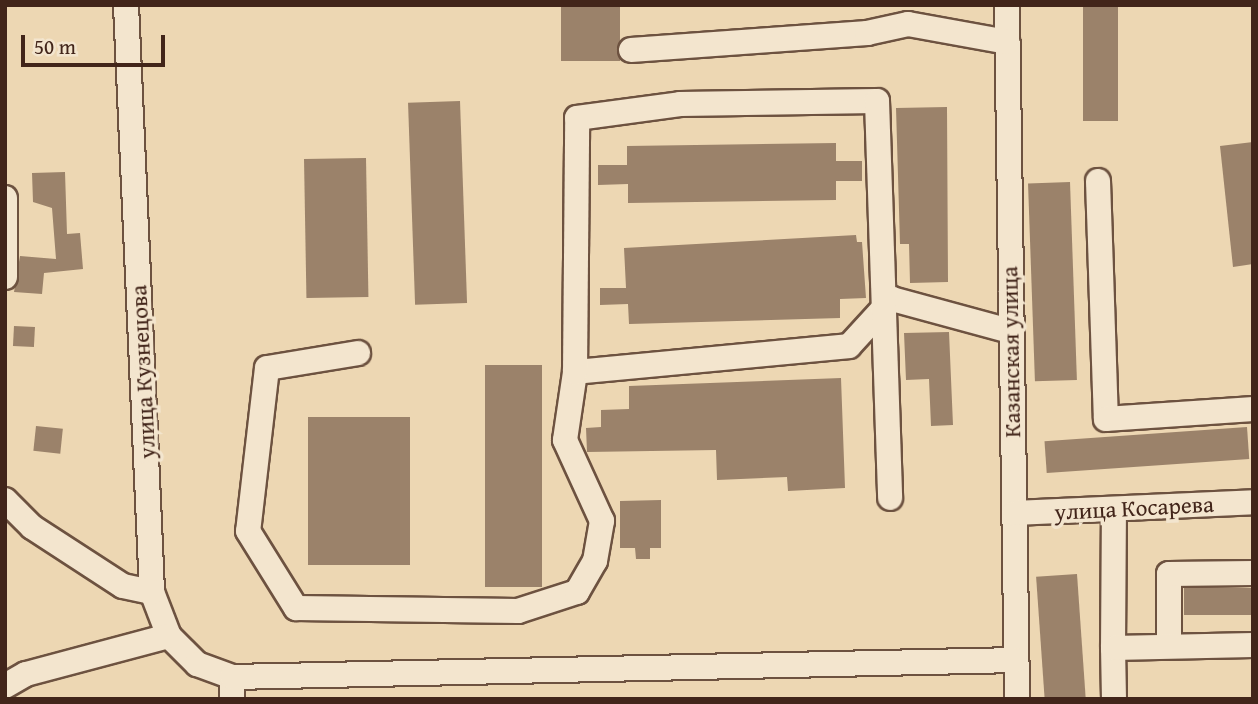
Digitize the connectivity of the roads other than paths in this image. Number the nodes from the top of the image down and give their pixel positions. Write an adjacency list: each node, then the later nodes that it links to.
1 (126, 5): 20 (street, улица Кузнецова)
2 (1007, 5): 4 (street, Казанская улица)
3 (904, 15): 4 (street); 5 (street)
4 (1007, 42): 10 (street, Казанская улица)
5 (631, 50)
6 (1098, 180): 13 (street)
7 (5, 198): 8 (street)
8 (5, 277)
9 (884, 308): 10 (street); 12 (street); 12 (street); 14 (street)
10 (1010, 331): 18 (street, Казанская улица)
11 (358, 353): 12 (street)
12 (575, 372)
13 (1253, 409)
14 (890, 498)
15 (5, 500): 20 (street)
16 (1253, 502): 17 (street, улица Косарева)
17 (1114, 511): 18 (street, улица Косарева); 24 (street)
18 (1015, 513): 25 (street, Казанская улица)
19 (1253, 573): 22 (street)
20 (152, 592): 21 (street, улица Кузнецова)
21 (169, 636): 26 (street); 27 (street, улица Кузнецова)
22 (1169, 645): 23 (street); 24 (street)
23 (1253, 645)
24 (1113, 648): 29 (street)
25 (1015, 660): 27 (street); 28 (street, Казанская улица)
26 (5, 686)
27 (232, 688)
28 (1017, 699)
29 (1114, 699)

